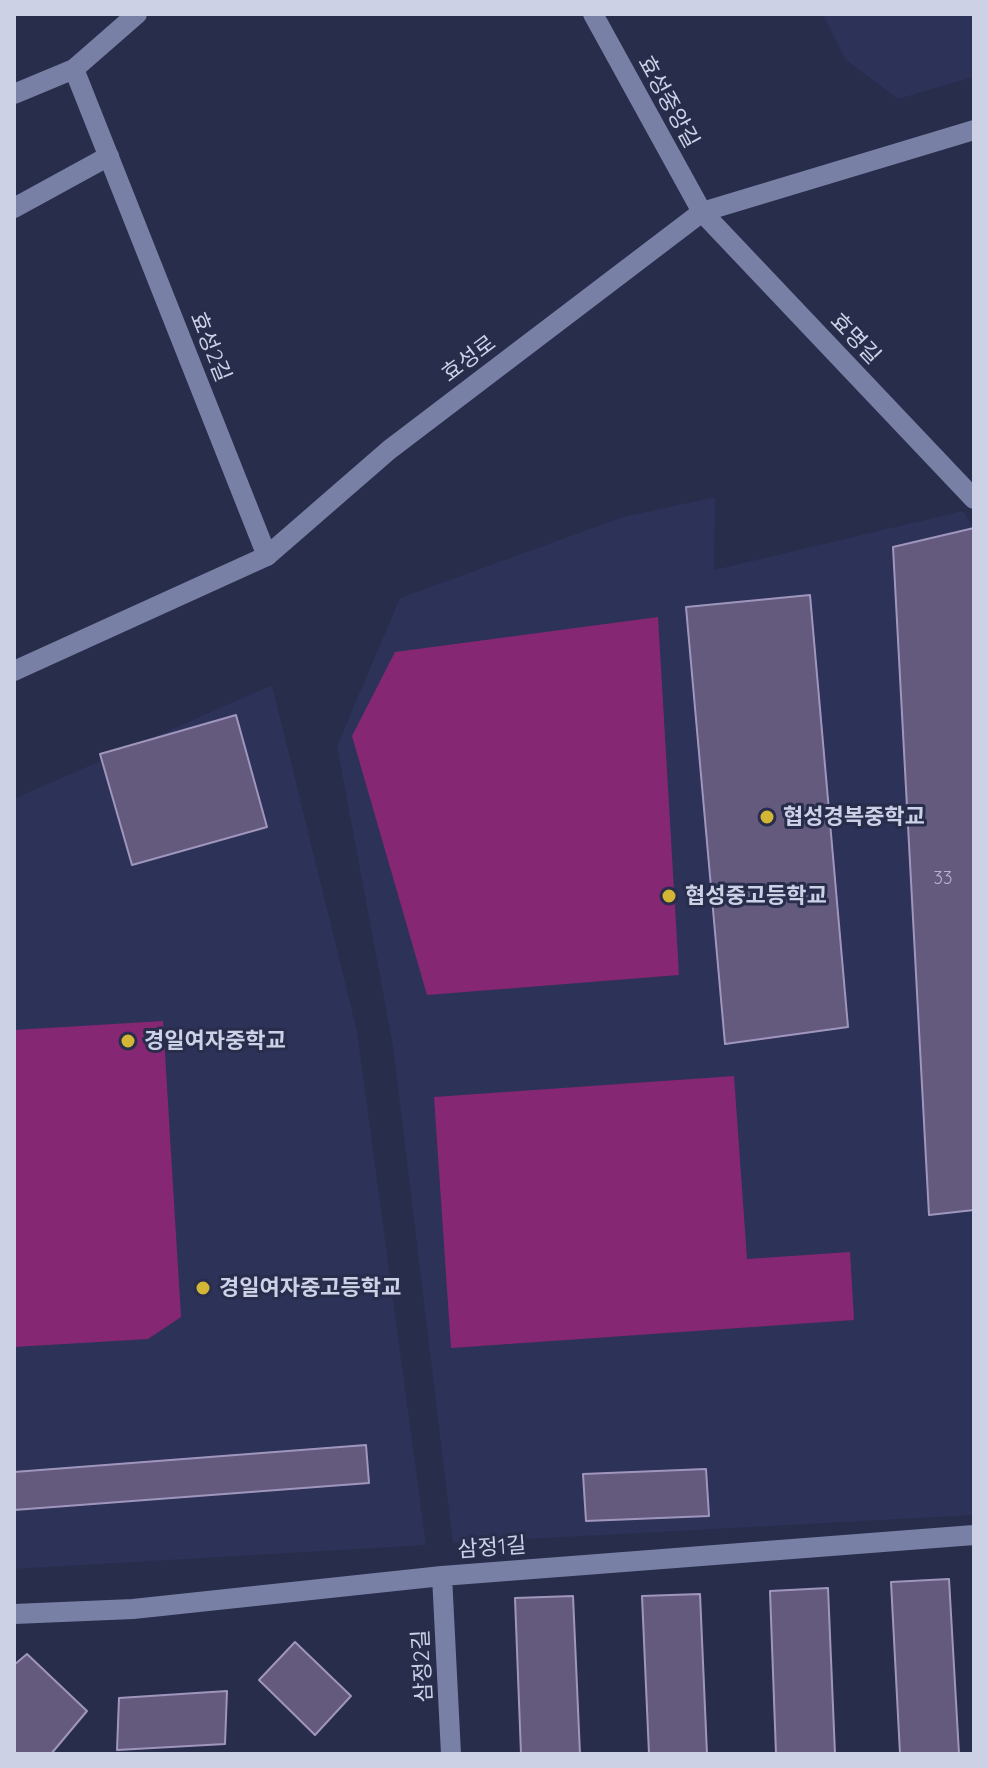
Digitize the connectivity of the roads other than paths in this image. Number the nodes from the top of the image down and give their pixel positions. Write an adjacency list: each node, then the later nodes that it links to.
1 (137, 14): 3 (street)
2 (593, 14): 8 (street, 효성중앙길)
3 (74, 69): 4 (street); 6 (street, 효성2길)
4 (14, 94)
5 (974, 130): 8 (street, 효성로)
6 (109, 156): 7 (street); 10 (street, 효성2길)
7 (14, 208)
8 (702, 212): 9 (street, 효명길); 10 (street, 효성로)
9 (974, 499)
10 (267, 556): 11 (street, 효성로)
11 (14, 671)
12 (974, 1535): 13 (street, 삼정1길)
13 (442, 1576): 14 (street, 삼정1길); 15 (street, 삼정2길)
14 (14, 1614)
15 (451, 1754)

